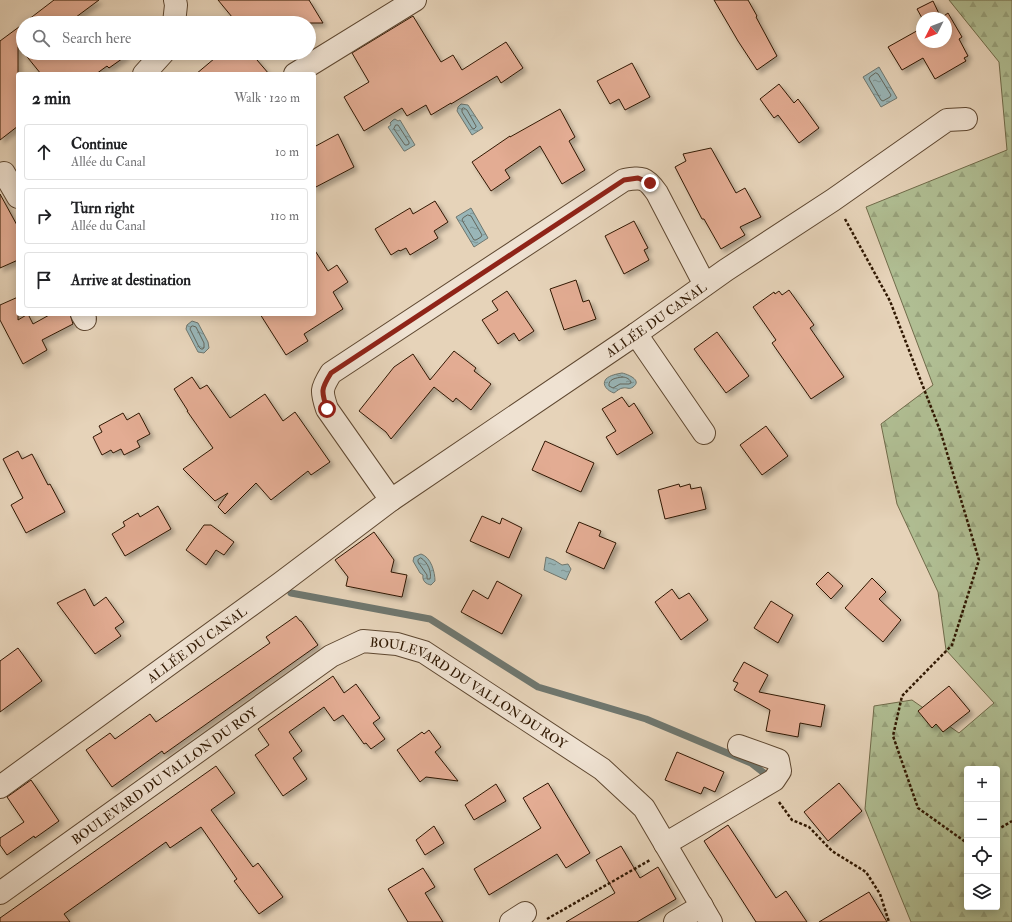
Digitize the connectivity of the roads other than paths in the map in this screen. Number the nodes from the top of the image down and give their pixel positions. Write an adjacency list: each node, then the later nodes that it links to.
1 (174, 0): 3 (street)
2 (415, 0): 6 (street)
3 (175, 16)
4 (157, 60): 5 (street)
5 (146, 72)
6 (298, 72)
7 (966, 119): 10 (street)
8 (7, 169): 9 (street)
9 (16, 191)
10 (705, 285): 11 (street, ALLÉE DU CANAL); 13 (street, ALLÉE DU CANAL)
11 (636, 334): 12 (street); 13 (street, ALLÉE DU CANAL)
12 (704, 433)
13 (391, 500): 15 (street, ALLÉE DU CANAL)
14 (739, 746): 16 (street)
15 (0, 787)
16 (666, 847): 17 (street, BOULEVARD DU VALLON DU ROY); 18 (street, BOULEVARD DU VALLON DU ROY)
17 (0, 893)
18 (707, 914): 19 (street)
19 (675, 922)

